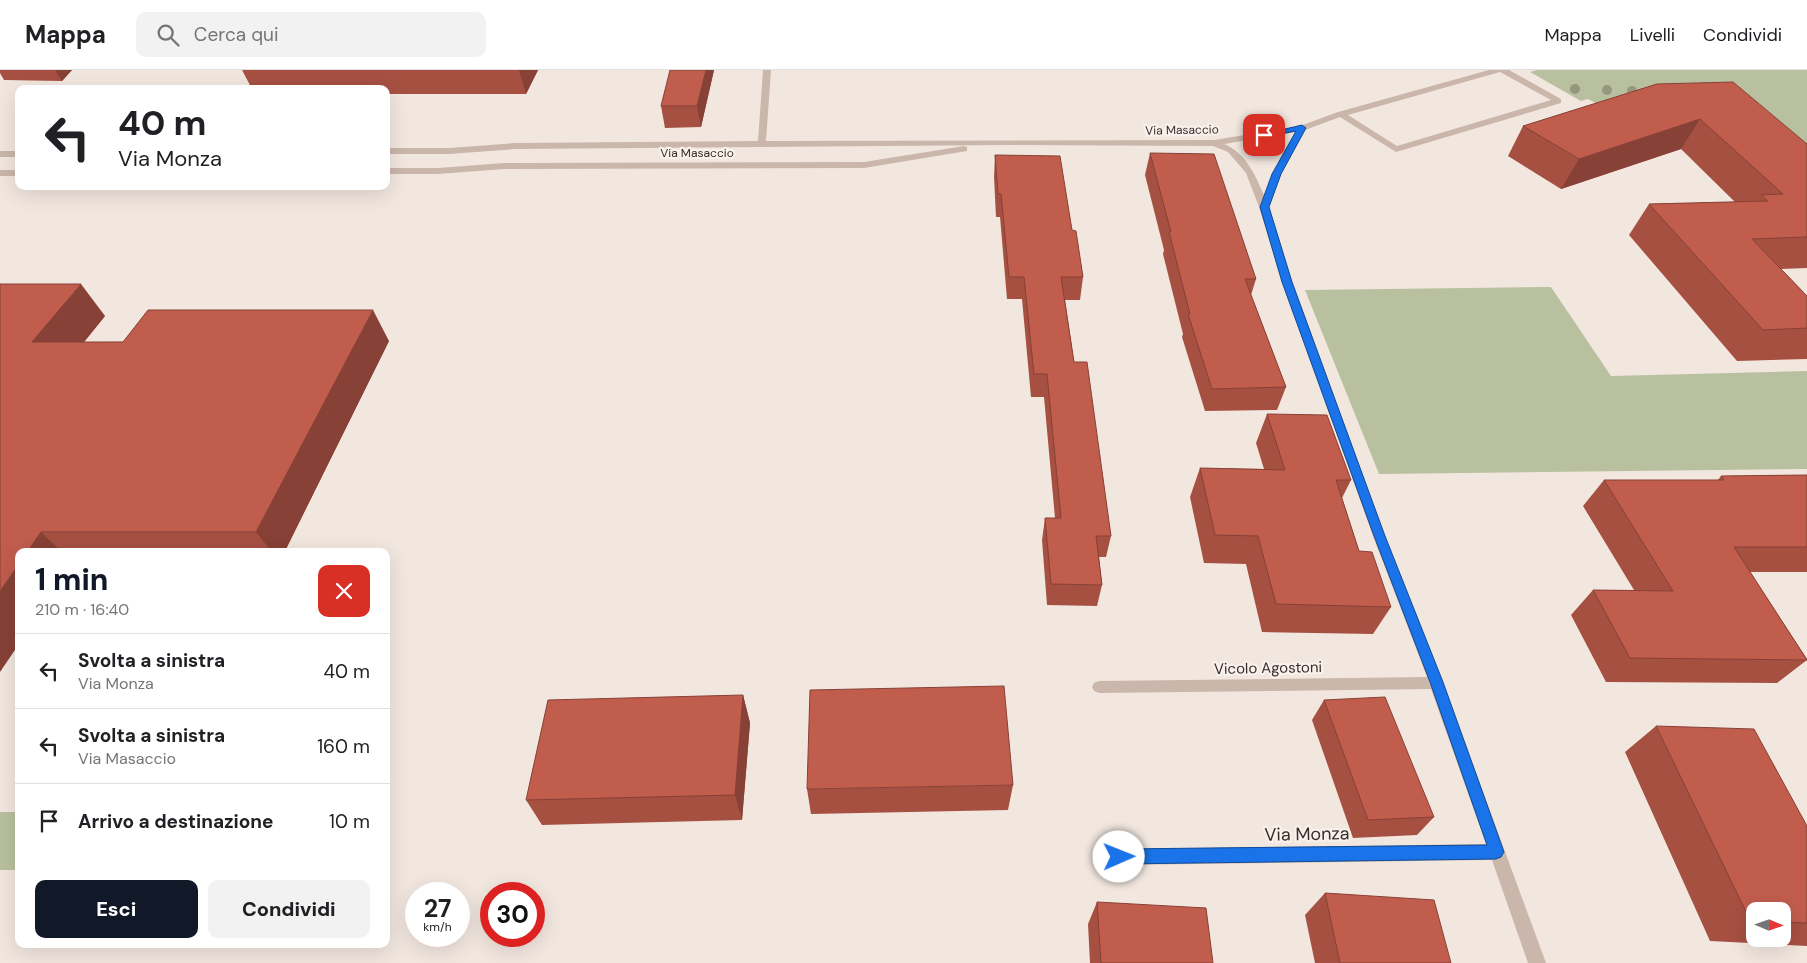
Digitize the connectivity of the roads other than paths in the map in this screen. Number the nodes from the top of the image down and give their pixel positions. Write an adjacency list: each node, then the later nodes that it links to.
1 (767, 70): 8 (street)
2 (1498, 70): 4 (street, Via Masaccio)
3 (1503, 70): 4 (street)
4 (1341, 114): 5 (street, Via Masaccio)
5 (1302, 128): 7 (street, Via Masaccio); 15 (street)
6 (1006, 142): 7 (street, Via Masaccio); 8 (street, Via Masaccio); 12 (street, Via Masaccio)
7 (1214, 143): 15 (street)
8 (762, 144): 9 (street, Via Masaccio)
9 (390, 151)
10 (0, 154): 11 (street)
11 (15, 154)
12 (390, 171)
13 (0, 173): 14 (street)
14 (15, 173)
15 (1264, 207): 16 (street)
16 (1436, 682): 17 (street, Vicolo Agostoni); 18 (street)
17 (1099, 686)
18 (1496, 852): 19 (street, Via Monza); 20 (street)
19 (1119, 857)
20 (1536, 963)

